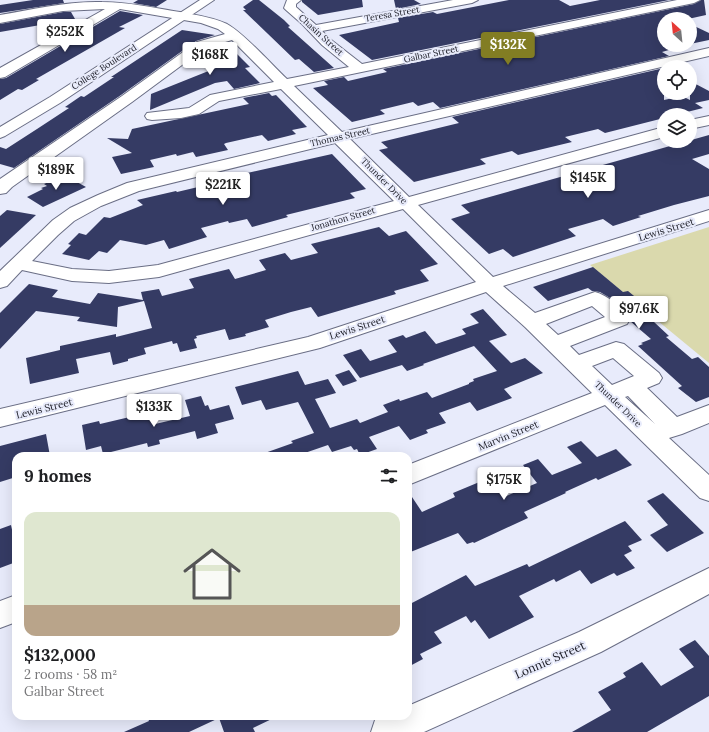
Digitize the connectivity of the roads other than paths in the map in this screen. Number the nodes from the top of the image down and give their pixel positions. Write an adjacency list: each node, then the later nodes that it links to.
1 (191, 0): 7 (street, College Boulevard)
2 (208, 0): 7 (street, College Boulevard)
3 (294, 0): 9 (street, Chasin Street)
4 (472, 0): 9 (street, Teresa Street)
5 (694, 0): 12 (street, Galbar Street)
6 (118, 6): 7 (street, Thunder Drive); 8 (street, Thunder Drive); 13 (street)
7 (175, 15): 10 (street, Thunder Drive); 14 (street, College Boulevard); 21 (street, College Boulevard)
8 (0, 19)
9 (313, 29): 12 (street, Chasin Street)
10 (234, 35): 15 (street, Thunder Drive); 24 (street)
11 (707, 54): 23 (street, Thomas Street)
12 (360, 68): 15 (street, Galbar Street)
13 (0, 74)
14 (58, 82)
15 (284, 84): 17 (street, Galbar Street); 23 (street, Thunder Drive)
16 (26, 102): 18 (street)
17 (152, 116)
18 (0, 118)
19 (709, 120): 20 (street)
20 (697, 123)
21 (0, 133)
22 (657, 134): 25 (street, Jonathon Street)
23 (340, 137): 25 (street, Thunder Drive); 27 (street, Thomas Street)
24 (2, 185)
25 (405, 202): 27 (street, Jonathon Street); 29 (street, Thunder Drive)
26 (709, 215): 29 (street, Lewis Street)
27 (19, 264): 28 (street, Thomas Street)
28 (0, 282)
29 (489, 284): 30 (street, Thunder Drive); 36 (street, Lewis Street)
30 (532, 322): 31 (street, Thunder Drive); 31 (street)
31 (556, 344): 32 (street, Thunder Drive)
32 (576, 364): 33 (street, Marvin Street); 34 (street, Thunder Drive)
33 (631, 386): 34 (street, Marvin Street); 37 (street)
34 (609, 395): 38 (street, Thunder Drive); 39 (street, Marvin Street)
35 (709, 413): 37 (street)
36 (0, 418)
37 (674, 428): 38 (street)
38 (650, 434): 40 (street, Thunder Drive)
39 (412, 473)
40 (709, 491)
41 (709, 580): 44 (street, Lonnie Street)
42 (12, 610): 43 (street)
43 (0, 615)
44 (387, 732)

